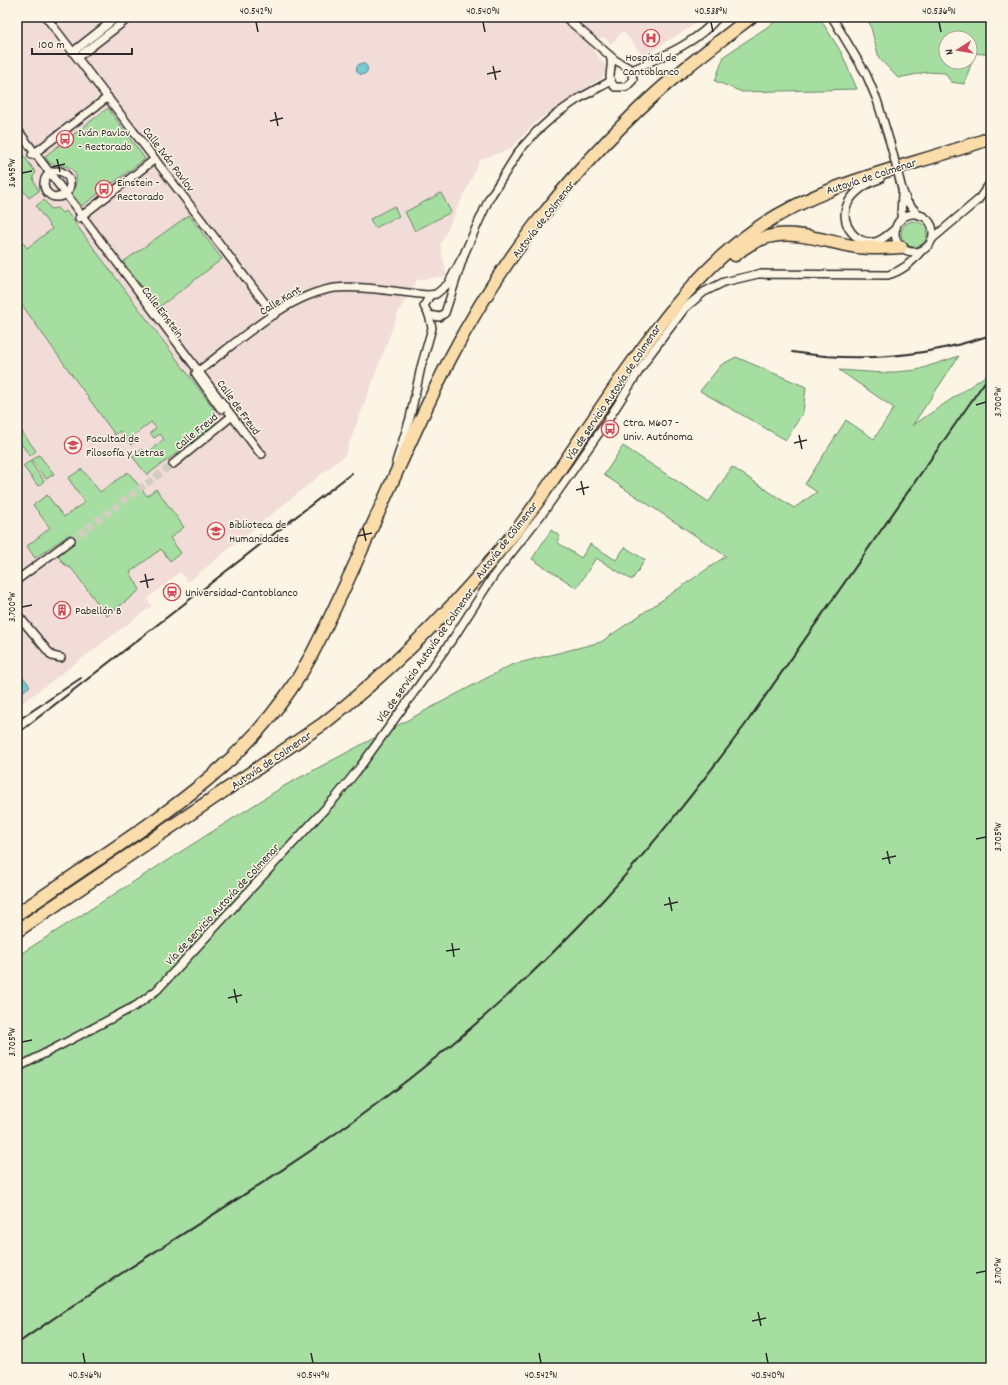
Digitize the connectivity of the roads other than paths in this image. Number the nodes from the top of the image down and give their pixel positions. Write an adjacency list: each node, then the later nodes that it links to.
1 (46, 17): 8 (street, Calle Iván Pavlov)
2 (117, 17): 8 (street)
3 (130, 17): 10 (street)
4 (565, 17): 9 (street)
5 (718, 17): 13 (street)
6 (751, 17): 45 (highway, Autovía de Colmenar)
7 (832, 17): 24 (street, bridge)
8 (74, 51): 10 (street, Calle Iván Pavlov)
9 (610, 56): 11 (street); 12 (street)
10 (78, 57): 15 (street, Calle Iván Pavlov)
11 (624, 64): 12 (street); 13 (street)
12 (612, 68): 14 (street)
13 (632, 70): 14 (street)
14 (611, 81): 33 (street)
15 (108, 97): 19 (street); 21 (street, Calle Iván Pavlov)
16 (17, 128): 19 (street, Calle Einstein)
17 (17, 135): 19 (street, Calle Einstein)
18 (991, 138): 20 (highway, Autovía de Colmenar)
19 (34, 154): 22 (street, Calle Einstein)
20 (925, 158): 29 (street); 36 (highway, Autovía de Colmenar)
21 (155, 159): 27 (street); 39 (street, Calle Iván Pavlov)
22 (49, 174): 25 (street, Calle Einstein); 25 (street, Calle Einstein); 25 (street)
23 (991, 182): 30 (street)
24 (902, 189): 26 (street); 28 (street)
25 (64, 195): 27 (street, Calle Einstein)
26 (919, 215): 28 (street); 30 (street)
27 (80, 217): 41 (street, Calle Einstein)
28 (901, 220): 29 (street)
29 (896, 228): 31 (street)
30 (932, 239): 32 (street)
31 (901, 247): 32 (street); 36 (highway)
32 (921, 251): 54 (street, Vía de servicio Autovía de Colmenar)
33 (463, 256): 35 (street); 37 (street)
34 (410, 294): 35 (street, Calle Kant); 38 (street); 39 (street, Calle Kant)
35 (432, 295): 37 (street); 38 (street)
36 (684, 295): 53 (highway, Autovía de Colmenar)
37 (447, 302): 40 (street)
38 (424, 306): 40 (street)
39 (274, 315): 41 (street, Calle Kant)
40 (429, 315): 45 (street)
41 (197, 372): 42 (street, Calle Einstein)
42 (230, 418): 43 (street, Calle de Freud); 44 (street, Calle Freud)
43 (262, 454)
44 (173, 464)
45 (389, 487): 50 (highway, Autovía de Colmenar)
46 (71, 540): 47 (street)
47 (17, 580)
48 (17, 614): 49 (street)
49 (61, 658)
50 (39, 900): 51 (highway); 52 (highway, Autovía de Colmenar)
51 (17, 908)
52 (17, 914)
53 (17, 932)
54 (17, 1068)

